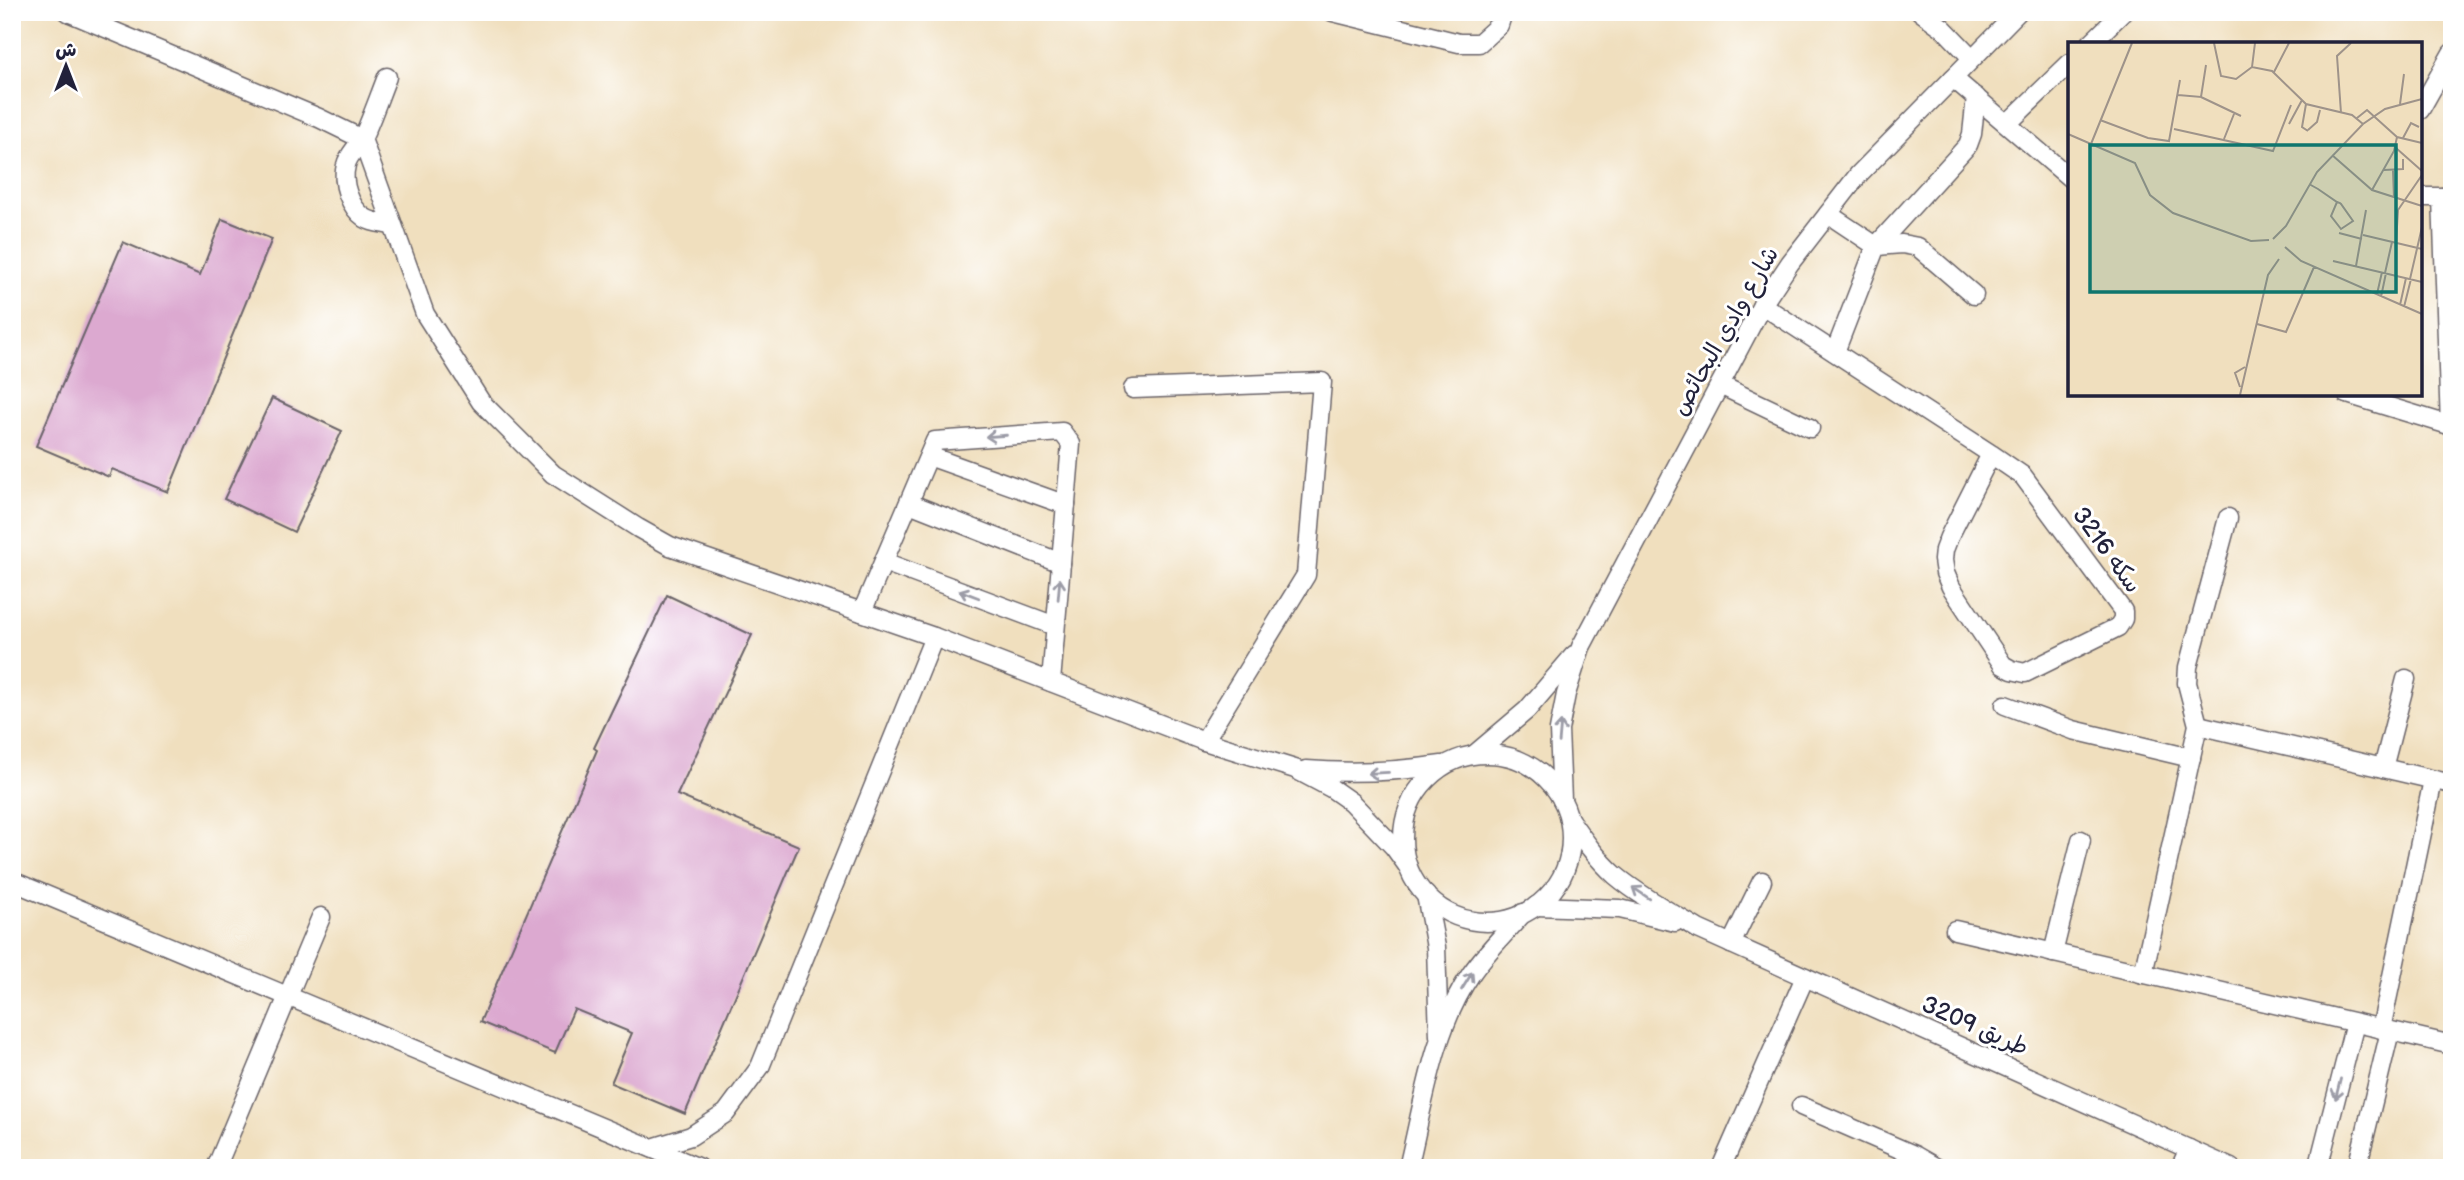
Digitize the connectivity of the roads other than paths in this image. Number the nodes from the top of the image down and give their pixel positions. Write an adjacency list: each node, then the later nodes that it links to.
1 (68, 12): 16 (street)
2 (1333, 12): 3 (street)
3 (1503, 12)
4 (1921, 12): 9 (street)
5 (2018, 12): 9 (street, شارع وادي البحائص)
6 (2123, 12): 7 (street)
7 (2092, 42)
8 (2452, 54): 14 (street)
9 (1972, 58): 12 (street, شارع وادي البحائص)
10 (2068, 65): 15 (street)
11 (387, 77): 16 (street)
12 (1953, 78): 13 (street); 20 (street, شارع وادي البحائص)
13 (1976, 97): 15 (street); 22 (street)
14 (2422, 106)
15 (2008, 123): 17 (street)
16 (362, 139): 21 (street); 21 (street)
17 (2068, 176)
18 (2422, 197): 19 (street)
19 (2447, 197): 29 (street)
20 (1828, 214): 22 (street); 24 (street, شارع وادي البحائص)
21 (391, 225): 38 (street)
22 (1876, 246): 23 (street); 25 (street)
23 (1974, 295)
24 (1762, 305): 25 (street, سكه 3216); 26 (street, شارع وادي البحائص)
25 (1835, 352): 31 (street, سكه 3216)
26 (1720, 385): 30 (street); 41 (street, شارع وادي البحائص)
27 (1133, 389): 46 (street)
28 (2354, 396): 29 (street)
29 (2451, 426)
30 (1810, 428)
31 (1991, 454): 31 (street, سكه 3216)
32 (929, 456): 33 (street); 34 (street); 34 (street, one-way to 32)
33 (909, 503): 36 (street); 37 (street)
34 (1066, 505): 37 (street)
35 (2228, 518): 45 (street)
36 (884, 562): 38 (street); 39 (street, one-way to 36)
37 (1061, 563): 39 (street, one-way to 37)
38 (862, 612): 40 (street)
39 (1055, 626): 43 (street)
40 (934, 637): 43 (street); 75 (street)
41 (1581, 646): 47 (street); 54 (street, one-way to 41)
42 (2406, 679): 50 (street)
43 (1051, 682): 46 (street)
44 (2005, 705): 48 (street)
45 (2198, 725): 48 (street); 50 (street)
46 (1204, 741): 51 (street)
47 (1475, 754): 49 (street); 54 (street)
48 (2191, 758): 67 (street)
49 (1446, 765): 51 (street, one-way to 51); 57 (street)
50 (2383, 768): 52 (street)
51 (1295, 769): 57 (street)
52 (2433, 780): 53 (street); 71 (street)
53 (2452, 784)
54 (1562, 800): 55 (street)
55 (1569, 819): 61 (street); 63 (street, one-way to 55)
56 (2081, 840): 66 (street)
57 (1407, 866): 60 (street)
58 (12, 881): 69 (street)
59 (1762, 881): 65 (street)
60 (1426, 895): 61 (street); 72 (street)
61 (1529, 909): 63 (street); 72 (street, one-way to 61)
62 (321, 917): 69 (street)
63 (1698, 929): 65 (street, طريق 3209)
64 (1955, 930): 66 (street)
65 (1731, 944): 68 (street, طريق 3209)
66 (2053, 953): 67 (street)
67 (2143, 974): 70 (street)
68 (1805, 977): 76 (street, طريق 3209); 81 (street)
69 (286, 997): 75 (street); 78 (street)
70 (2355, 1023): 71 (street); 84 (street, one-way to 84)
71 (2385, 1030): 73 (street); 85 (street)
72 (1439, 1043): 80 (street)
73 (2452, 1045)
74 (1801, 1106): 82 (street)
75 (652, 1148): 79 (street)
76 (2189, 1149): 77 (street, طريق 3209); 83 (street)
77 (2221, 1166)
78 (216, 1168)
79 (699, 1168)
80 (1408, 1168)
81 (1721, 1168)
82 (1937, 1168)
83 (2180, 1168)
84 (2318, 1168)
85 (2357, 1168)

